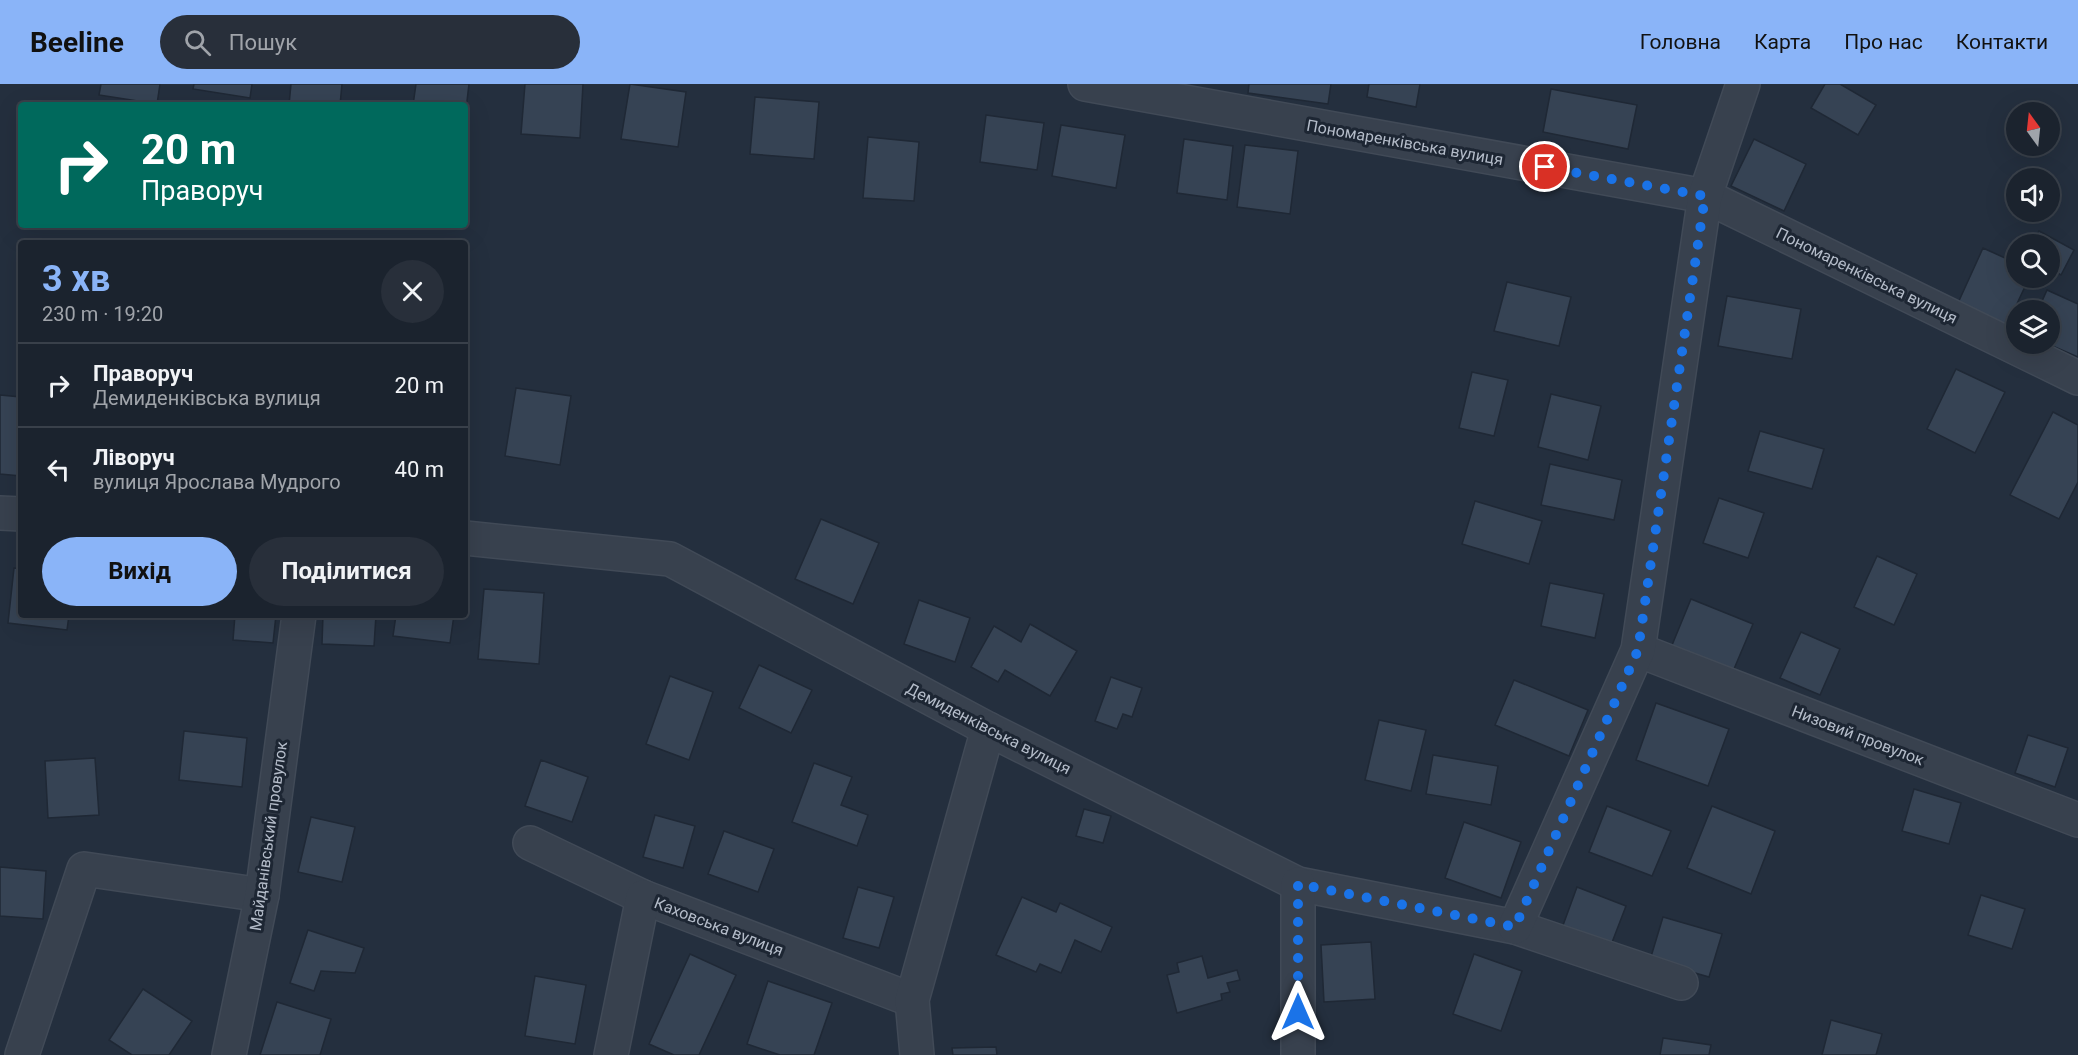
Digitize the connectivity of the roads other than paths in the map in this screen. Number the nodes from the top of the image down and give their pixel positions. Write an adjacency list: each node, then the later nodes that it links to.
1 (1085, 84): 3 (street, Пономаренківська вулиця)
2 (1743, 84): 3 (street)
3 (1705, 196): 4 (street, Пономаренківська вулиця); 9 (street)
4 (2078, 378)
5 (0, 513): 6 (street)
6 (18, 514)
7 (468, 538): 10 (street, Демиденківська вулиця)
8 (299, 618): 14 (street, Майданівський провулок)
9 (1638, 650): 11 (street, Низовий провулок); 16 (street)
10 (988, 729): 13 (street, Демиденківська вулиця); 18 (street)
11 (2078, 820)
12 (530, 843): 15 (street, Каховська вулиця)
13 (1298, 884): 16 (street, Демиденківська вулиця); 23 (street)
14 (262, 895): 19 (street); 20 (street, Майданівський провулок)
15 (643, 897): 18 (street, Каховська вулиця); 21 (street)
16 (1515, 927): 17 (street, Демиденківська вулиця)
17 (1681, 982)
18 (912, 1000): 22 (street)
19 (22, 1055)
20 (229, 1055)
21 (611, 1055)
22 (917, 1055)
23 (1298, 1055)

